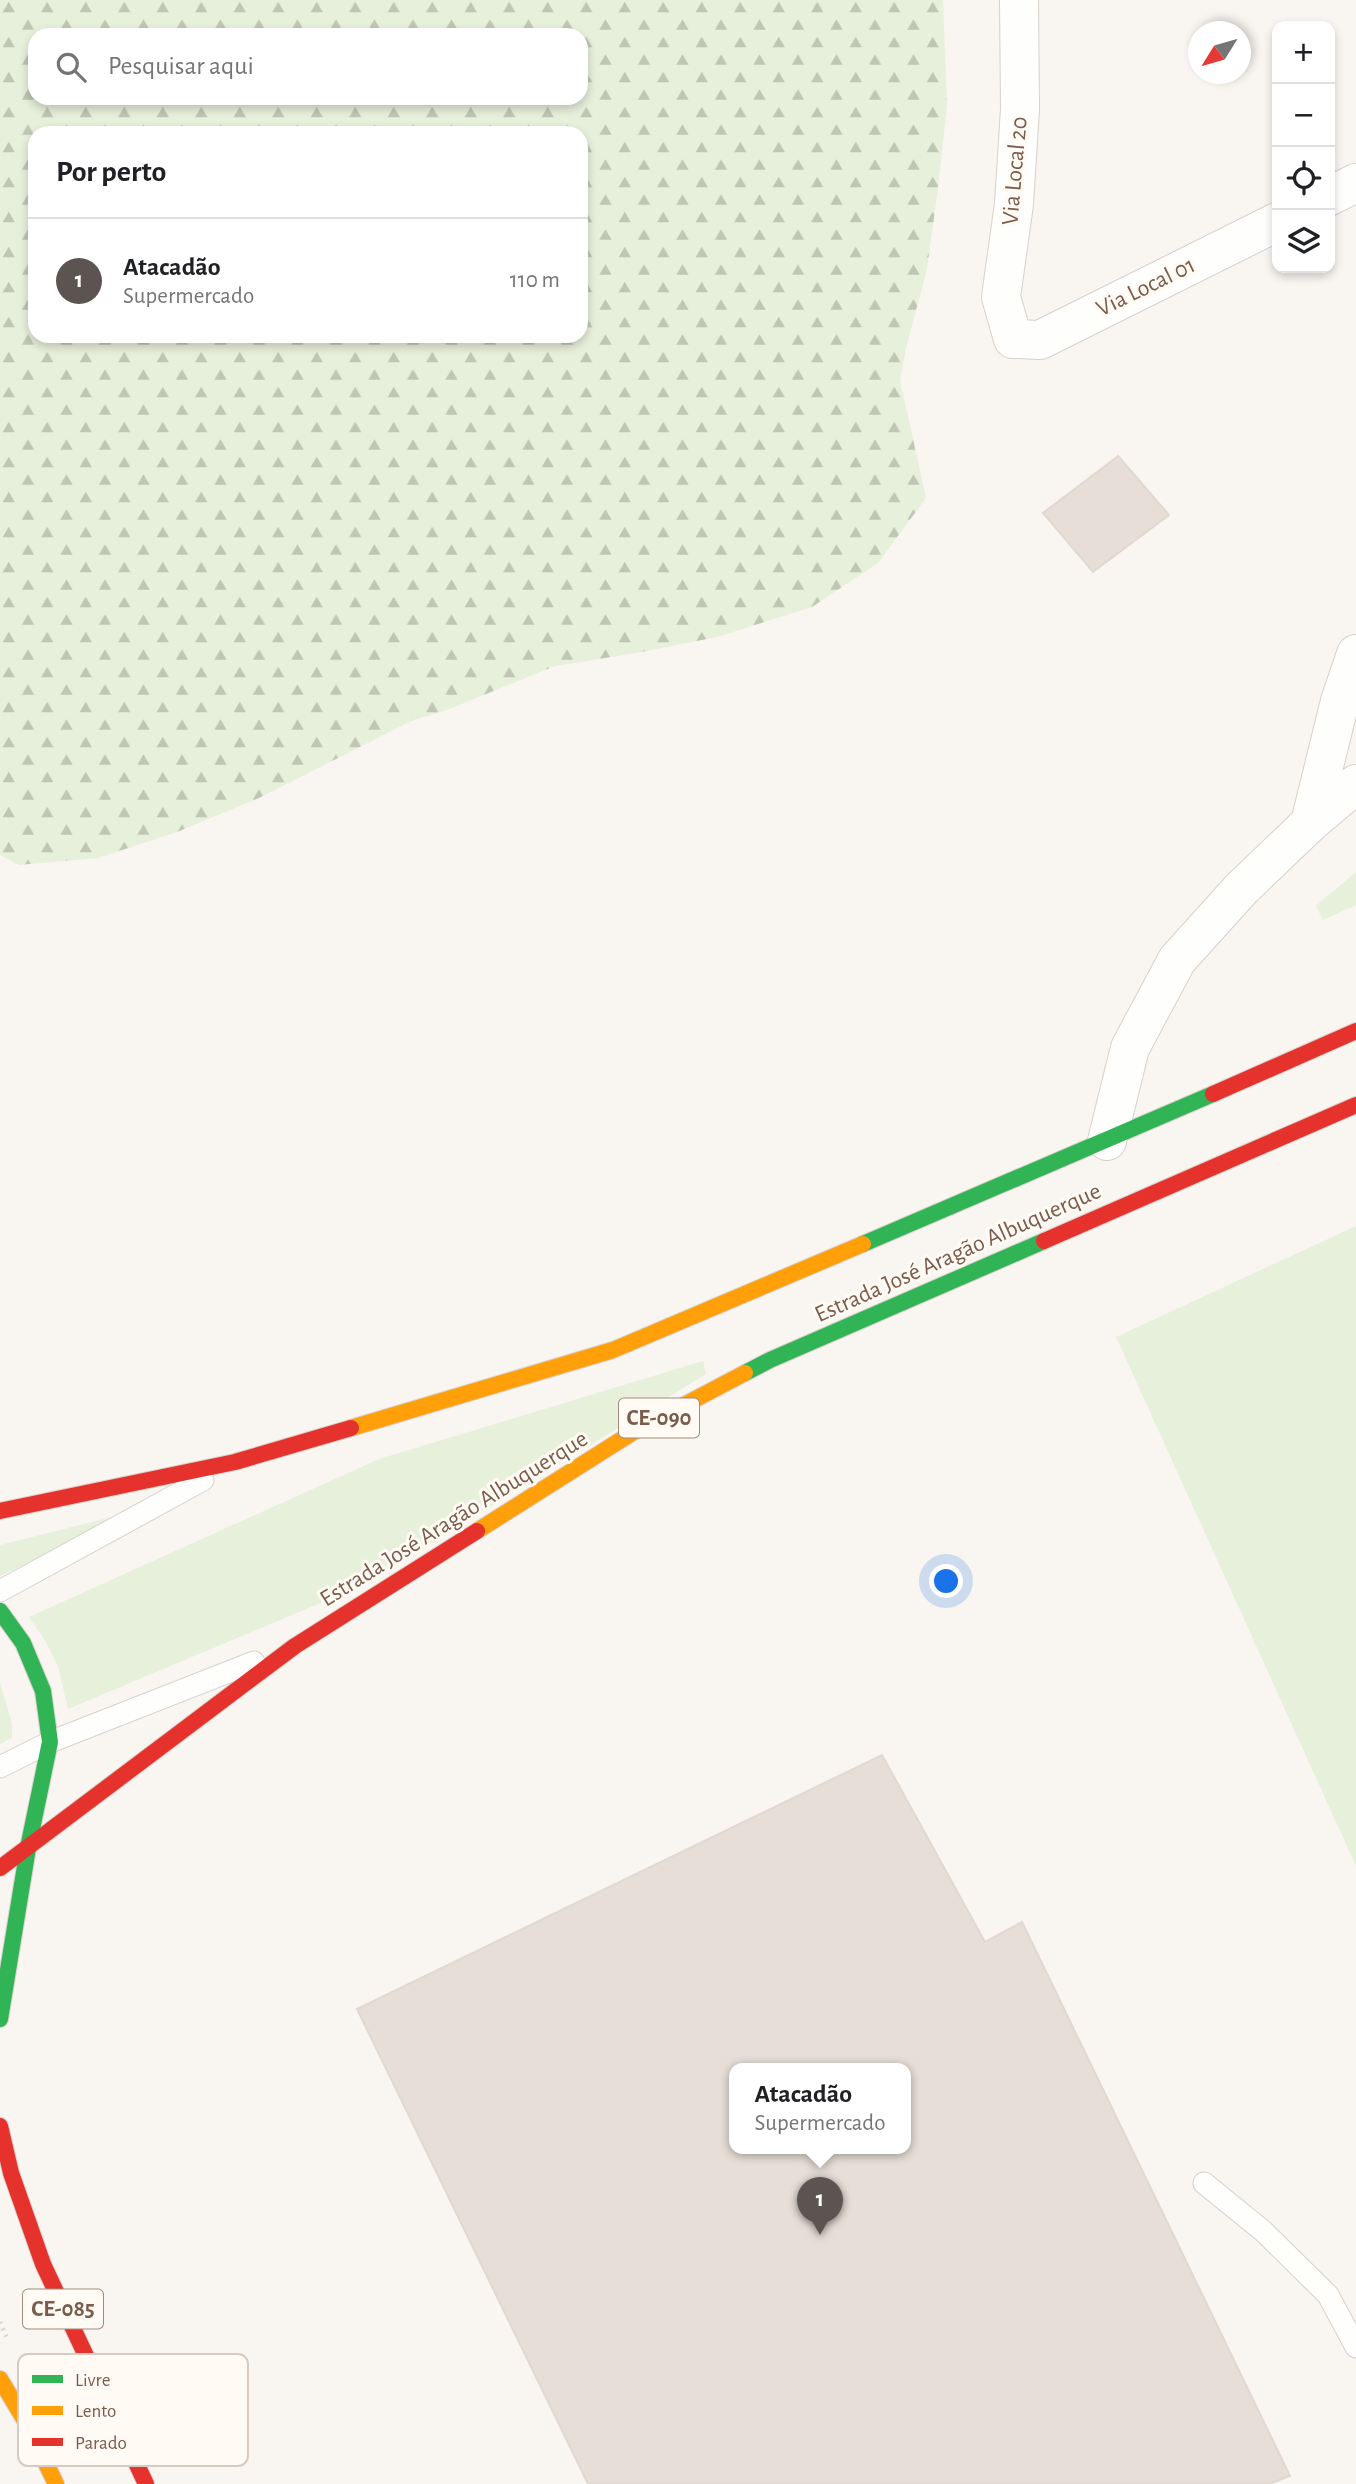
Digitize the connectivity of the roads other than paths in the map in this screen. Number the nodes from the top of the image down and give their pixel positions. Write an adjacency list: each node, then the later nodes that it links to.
1 (1020, 0): 5 (street, Via Local 20)
2 (1356, 183): 3 (street)
3 (1335, 194)
4 (1272, 224): 5 (street, Via Local 01)
5 (1013, 339)
6 (1356, 654): 8 (street)
7 (1356, 784): 8 (street)
8 (1310, 823): 11 (street)
9 (1356, 1031): 11 (highway, Estrada José Aragão Albuquerque)
10 (1356, 1105): 16 (highway, Estrada José Aragão Albuquerque / CE-090)
11 (1107, 1141): 12 (highway, Estrada José Aragão Albuquerque)
12 (235, 1462): 13 (highway, Estrada José Aragão Albuquerque); 14 (lane)
13 (0, 1511)
14 (0, 1591)
15 (0, 1611): 17 (highway)
16 (295, 1646): 17 (lane); 19 (highway, Estrada José Aragão Albuquerque / CE-090)
17 (50, 1742): 18 (lane); 19 (highway)
18 (0, 1767)
19 (28, 1848): 20 (highway, Estrada José Aragão Albuquerque / CE-090); 21 (highway)
20 (0, 1868)
21 (0, 2019)
22 (0, 2126): 25 (highway, CE-085)
23 (1204, 2183): 24 (lane)
24 (1356, 2347)
25 (85, 2354)
26 (0, 2379): 27 (highway)
27 (18, 2409)
28 (47, 2466): 30 (highway)
29 (137, 2466): 31 (highway, CE-085)
30 (56, 2484)
31 (146, 2484)

